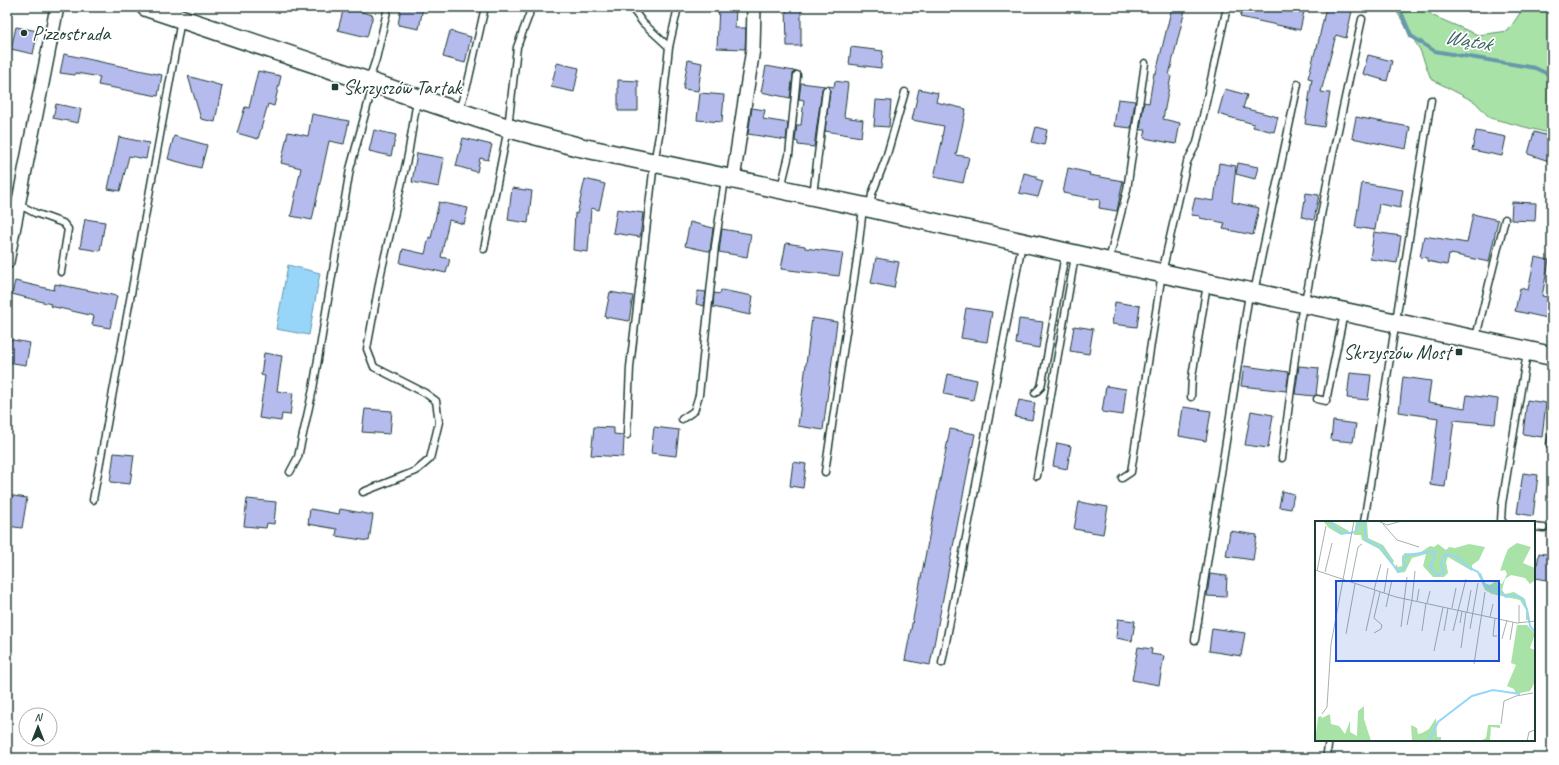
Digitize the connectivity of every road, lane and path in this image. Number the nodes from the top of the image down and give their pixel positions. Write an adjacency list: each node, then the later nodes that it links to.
1 (57, 7): 27 (street)
2 (146, 7): 10 (street)
3 (388, 7): 15 (lane)
4 (485, 7): 21 (lane)
5 (530, 7): 22 (lane)
6 (631, 7): 12 (lane)
7 (678, 7): 12 (lane)
8 (754, 7): 24 (street)
9 (1227, 7): 36 (lane)
10 (182, 19): 15 (street); 58 (lane)
11 (1362, 19): 39 (lane)
12 (669, 47): 23 (lane)
13 (1145, 63): 34 (lane)
14 (797, 75): 25 (lane)
15 (371, 82): 19 (street); 53 (lane)
16 (1298, 84): 38 (lane)
17 (826, 90): 26 (lane)
18 (905, 92): 28 (lane)
19 (417, 98): 21 (street); 57 (lane)
20 (1431, 100): 41 (lane)
21 (459, 112): 22 (street)
22 (508, 128): 23 (street); 31 (lane)
23 (654, 163): 24 (street); 49 (lane)
24 (729, 179): 25 (street); 48 (lane)
25 (780, 190): 26 (street)
26 (813, 196): 28 (street)
27 (18, 204): 33 (street); 35 (lane)
28 (867, 208): 30 (street); 54 (lane)
29 (1505, 219): 42 (lane)
30 (1022, 242): 32 (street); 64 (lane)
31 (484, 249)
32 (1070, 253): 34 (street); 45 (lane); 55 (lane)
33 (7, 262)
34 (1108, 262): 36 (street)
35 (61, 272)
36 (1162, 273): 37 (street); 56 (lane)
37 (1207, 283): 38 (street); 46 (lane)
38 (1252, 293): 39 (street); 63 (lane)
39 (1304, 303): 40 (street); 52 (lane)
40 (1345, 312): 41 (street); 47 (lane)
41 (1395, 323): 42 (street); 59 (lane)
42 (1475, 340): 43 (street)
43 (1527, 351): 44 (street); 60 (lane)
44 (1552, 356)
45 (1035, 393)
46 (1191, 397)
47 (1317, 399)
48 (682, 419)
49 (627, 435)
50 (1552, 435): 51 (lane)
51 (1552, 447)
52 (1282, 458)
53 (290, 472)
54 (825, 472)
55 (1037, 476)
56 (1122, 478)
57 (363, 492)
58 (93, 500)
59 (1364, 521)
60 (1501, 521)
61 (1535, 527): 62 (lane)
62 (1544, 528)
63 (1195, 640)
64 (942, 663)
65 (1329, 741): 66 (lane)
66 (1326, 758)

